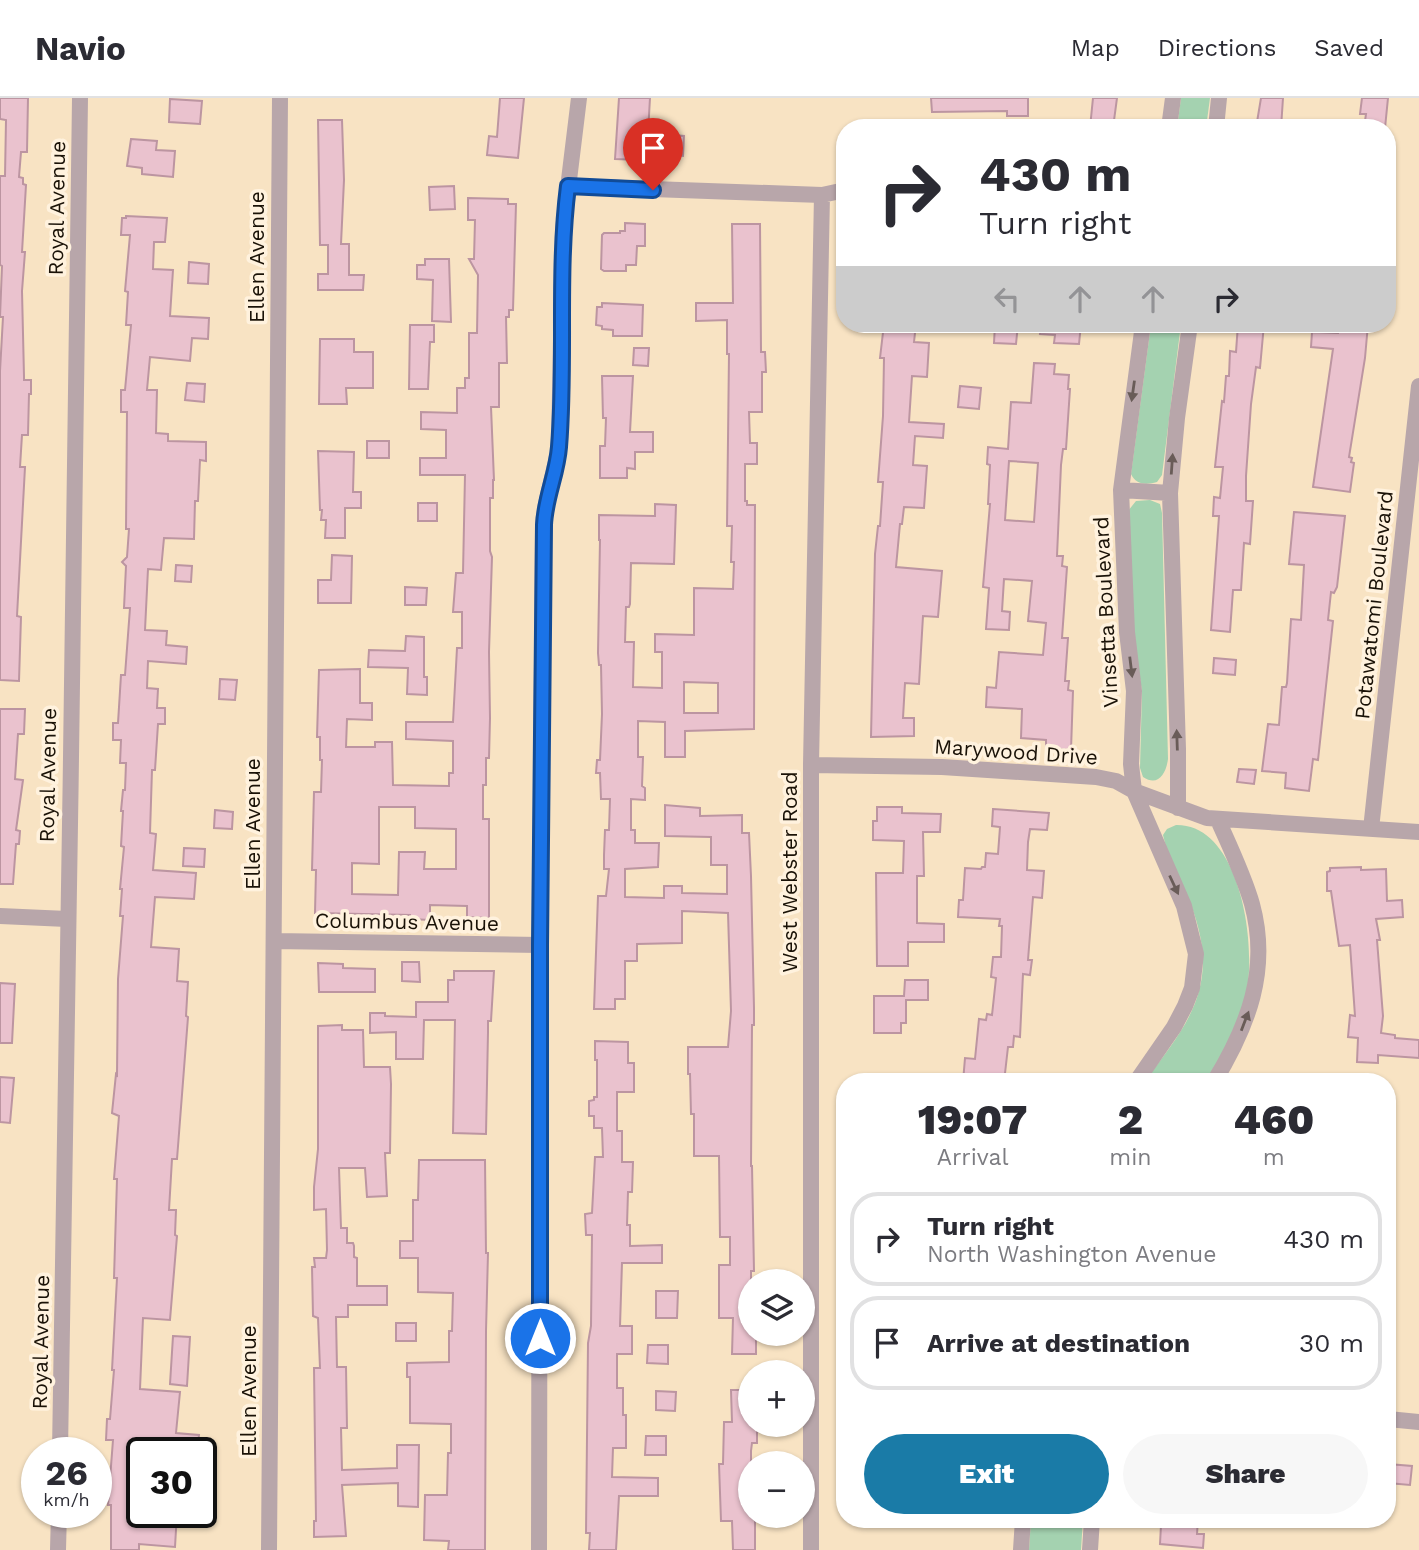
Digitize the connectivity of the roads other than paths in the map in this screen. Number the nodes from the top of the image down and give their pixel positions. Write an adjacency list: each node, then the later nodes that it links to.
1 (80, 98): 23 (street, Royal Avenue)
2 (280, 98): 24 (street, Ellen Avenue)
3 (579, 98): 8 (street)
4 (1173, 98): 6 (street)
5 (1219, 98): 7 (street)
6 (1170, 119)
7 (1217, 119)
8 (568, 186): 10 (street); 25 (street)
9 (836, 192): 10 (street)
10 (822, 195): 16 (street, West Webster Road)
11 (1142, 333): 14 (street, Vinsetta Boulevard, one-way to 14)
12 (1189, 333): 15 (street, one-way to 12)
13 (1419, 386): 20 (street, Potawatomi Boulevard)
14 (1121, 490): 15 (street, Vinsetta Boulevard); 17 (street, Vinsetta Boulevard, one-way to 17)
15 (1170, 493): 18 (street, one-way to 15)
16 (811, 765): 17 (street, Marywood Drive); 37 (street, West Webster Road)
17 (1134, 791): 18 (street, Marywood Drive); 26 (street, Vinsetta Boulevard, one-way to 26)
18 (1178, 808): 19 (street, Marywood Drive)
19 (1218, 820): 20 (street, Marywood Drive); 27 (street, one-way to 19)
20 (1370, 829): 21 (street, Marywood Drive)
21 (1419, 832)
22 (0, 916): 23 (street)
23 (67, 919): 30 (street, Royal Avenue)
24 (274, 941): 25 (street, Columbus Avenue); 35 (street, Ellen Avenue)
25 (540, 945): 36 (street)
26 (1142, 1073)
27 (1220, 1073)
28 (1396, 1420): 29 (street)
29 (1419, 1422)
30 (60, 1437)
31 (58, 1528): 34 (street)
32 (1022, 1528): 38 (street)
33 (1091, 1528): 39 (street)
34 (58, 1550)
35 (269, 1550)
36 (539, 1550)
37 (811, 1550)
38 (1021, 1550)
39 (1090, 1550)

